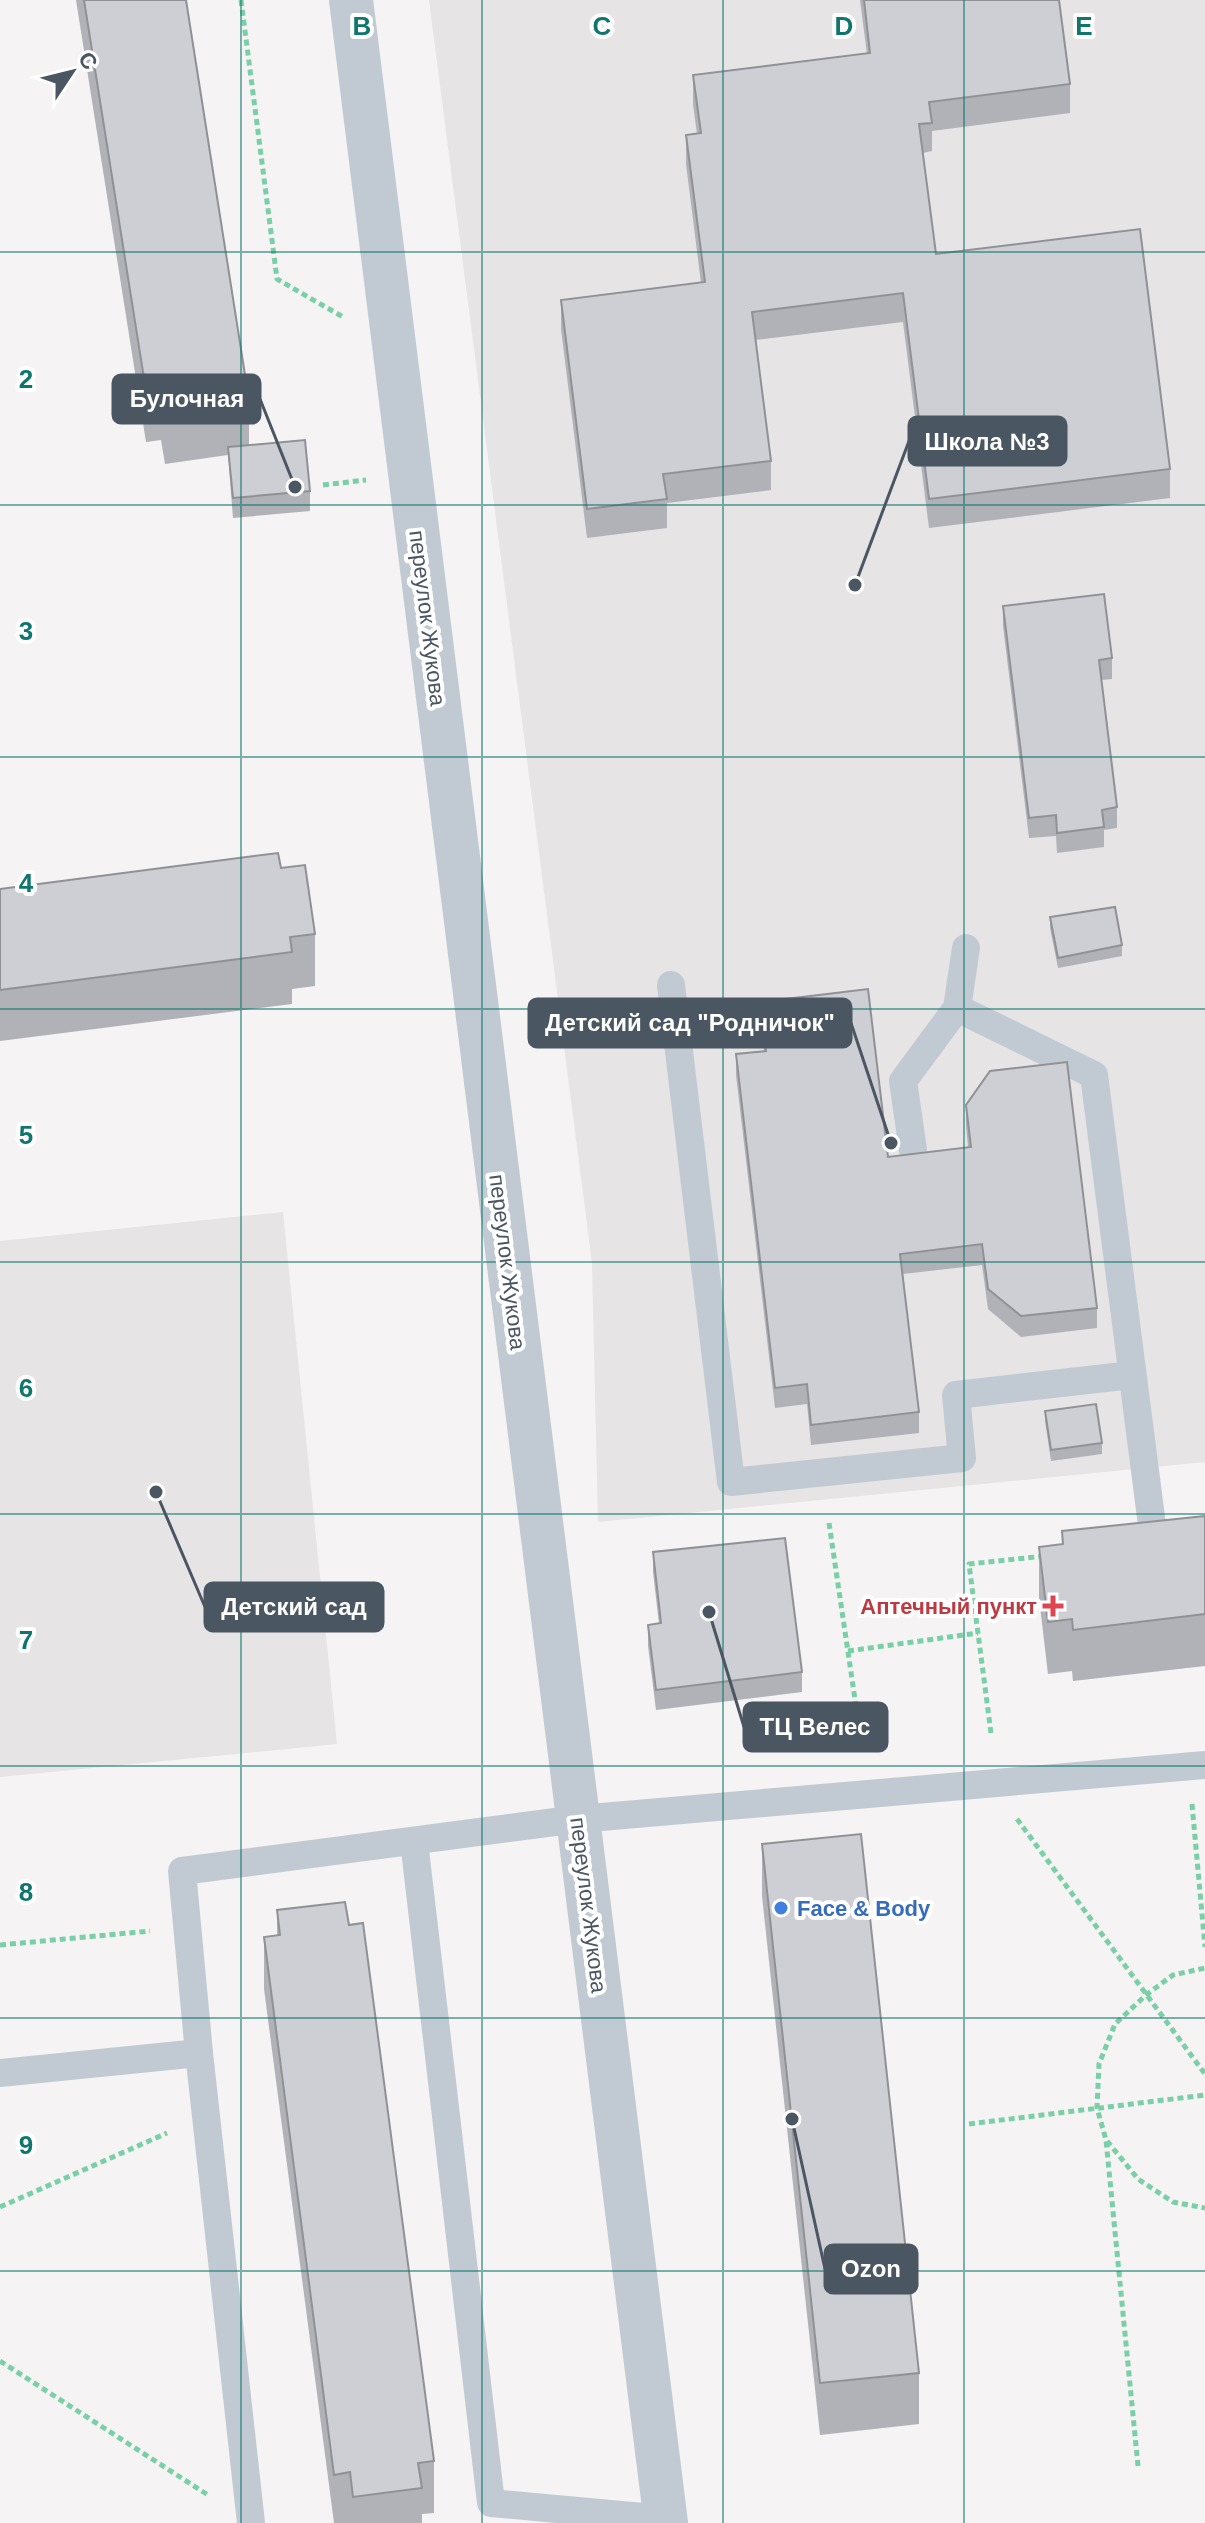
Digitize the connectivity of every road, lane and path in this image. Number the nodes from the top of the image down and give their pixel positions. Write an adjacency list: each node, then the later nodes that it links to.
1 (241, 0): 3 (path)
2 (351, 0): 20 (street, переулок Жукова)
3 (351, 321)
4 (370, 480): 5 (path)
5 (323, 485)
6 (966, 948): 8 (lane)
7 (671, 985): 10 (lane)
8 (957, 1008): 9 (lane); 10 (lane)
9 (913, 1150)
10 (1132, 1375): 12 (lane)
11 (829, 1523): 15 (path)
12 (1152, 1525)
13 (1048, 1556): 14 (path)
14 (978, 1633): 15 (path); 16 (path)
15 (848, 1651): 17 (path)
16 (991, 1733)
17 (862, 1747)
18 (1196, 1766): 19 (lane); 24 (path)
19 (990, 1783): 20 (lane); 26 (path)
20 (578, 1819): 21 (lane); 39 (street, переулок Жукова)
21 (414, 1841): 22 (lane); 39 (lane)
22 (188, 1928): 23 (path); 27 (lane)
23 (0, 1945)
24 (1205, 1947)
25 (1205, 1968): 26 (path)
26 (1146, 1995): 29 (path); 31 (path)
27 (199, 2053): 28 (lane); 32 (lane)
28 (0, 2073)
29 (1205, 2074)
30 (1205, 2095): 31 (path)
31 (1097, 2108): 33 (path); 34 (path)
32 (205, 2116): 35 (path); 40 (lane)
33 (969, 2124)
34 (1106, 2140): 36 (path); 38 (path)
35 (0, 2207)
36 (1205, 2208)
37 (0, 2361): 40 (path)
38 (1138, 2466)
39 (666, 2521)
40 (251, 2523)

